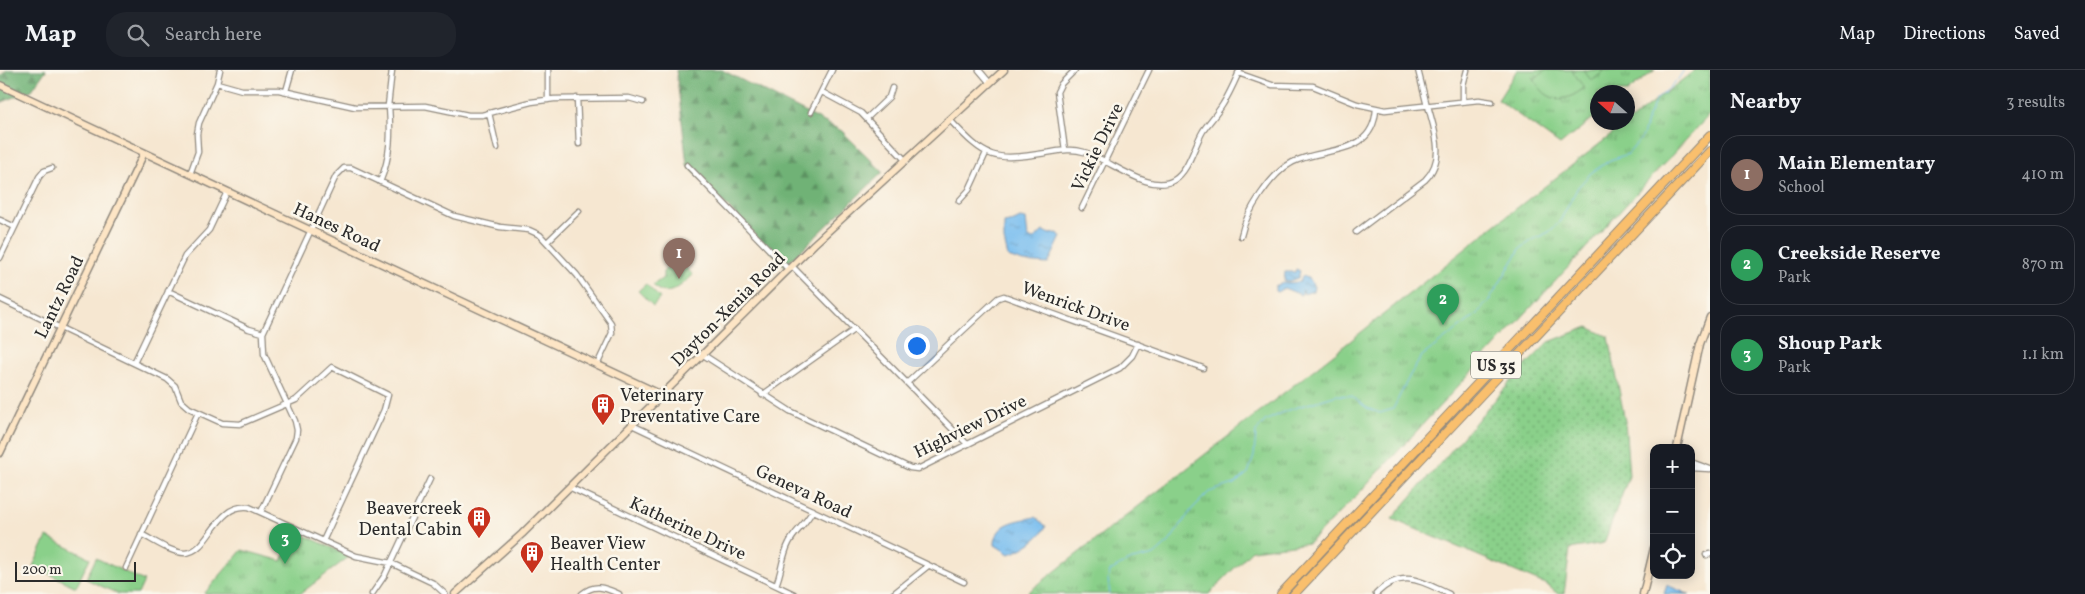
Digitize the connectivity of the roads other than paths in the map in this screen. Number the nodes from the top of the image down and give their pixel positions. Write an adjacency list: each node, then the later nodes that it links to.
1 (220, 70): 13 (street)
2 (292, 70): 17 (street)
3 (392, 70): 24 (street)
4 (548, 70): 20 (street)
5 (832, 70): 18 (street)
6 (979, 70): 14 (street)
7 (1004, 70): 14 (street, Dayton-Xenia Road)
8 (1075, 70): 34 (street)
9 (1149, 70): 39 (street, Vickie Drive)
10 (1418, 70): 25 (street)
11 (1467, 70): 22 (street)
12 (1239, 72): 26 (street); 39 (street)
13 (217, 84): 17 (street); 42 (street)
14 (990, 84): 30 (street, Dayton-Xenia Road)
15 (0, 85): 36 (street, Hanes Road)
16 (892, 88): 29 (street)
17 (286, 91): 24 (street)
18 (822, 92): 27 (street); 29 (street)
19 (577, 98): 20 (street); 21 (street); 32 (street)
20 (548, 100): 28 (street)
21 (643, 102)
22 (1463, 102): 23 (street); 25 (street)
23 (1492, 102)
24 (389, 106): 28 (street); 43 (street)
25 (1428, 106): 26 (street); 51 (street)
26 (1376, 109): 52 (street)
27 (811, 112)
28 (490, 113): 33 (street)
29 (867, 118): 38 (street)
30 (950, 120): 37 (street); 38 (street, Dayton-Xenia Road)
31 (1710, 135): 98 (highway, US 35)
32 (579, 144)
33 (497, 148)
34 (1065, 150): 37 (street); 39 (street)
35 (1710, 151): 99 (highway, US 35)
36 (144, 153): 42 (street, Hanes Road); 59 (street, Lantz Road)
37 (986, 153): 45 (street)
38 (906, 161): 55 (street, Dayton-Xenia Road)
39 (1105, 161): 46 (street, Vickie Drive)
40 (687, 165): 55 (street)
41 (52, 168): 49 (street)
42 (190, 174): 44 (street, Hanes Road)
43 (380, 182): 50 (street); 53 (street)
44 (227, 192): 50 (street, Hanes Road); 56 (street)
45 (959, 201)
46 (1082, 208)
47 (579, 210): 53 (street)
48 (0, 220): 49 (street)
49 (15, 227): 54 (street)
50 (311, 230): 61 (street); 65 (street, Hanes Road)
51 (1356, 232)
52 (1241, 236)
53 (547, 242): 65 (street)
54 (0, 258)
55 (790, 268): 60 (street); 63 (street, Dayton-Xenia Road)
56 (168, 291): 61 (street); 64 (street)
57 (0, 299): 59 (street)
58 (1710, 317): 74 (street)
59 (61, 328): 64 (street); 75 (street, Lantz Road)
60 (855, 329): 67 (street); 69 (street)
61 (263, 333): 70 (street)
62 (1138, 344): 66 (street, Wenrick Drive); 67 (street, Wenrick Drive); 73 (street, Highview Drive)
63 (702, 354): 68 (street, Dayton-Xenia Road); 69 (street, Highview Drive)
64 (134, 363): 71 (street)
65 (597, 364): 68 (street, Hanes Road)
66 (1203, 368)
67 (908, 382): 73 (street)
68 (662, 395): 72 (street, Dayton-Xenia Road)
69 (762, 395): 73 (street, Highview Drive)
70 (287, 404): 71 (street); 82 (street); 84 (street)
71 (198, 413): 83 (street)
72 (632, 424): 80 (street, Dayton-Xenia Road); 81 (street, Geneva Road)
73 (967, 444)
74 (1678, 444)
75 (0, 454)
76 (1695, 463): 78 (street)
77 (1695, 468): 78 (street)
78 (1710, 469)
79 (430, 479): 85 (street)
80 (570, 487): 90 (street, Katherine Drive); 93 (street, Dayton-Xenia Road)
81 (813, 510): 87 (street, Geneva Road); 90 (street)
82 (261, 512): 83 (street); 84 (street)
83 (141, 534): 88 (street)
84 (323, 541): 85 (street)
85 (390, 563): 91 (street); 92 (street)
86 (1650, 565): 102 (street)
87 (928, 566): 89 (street, Geneva Road); 97 (street)
88 (126, 568)
89 (964, 582)
90 (776, 585): 96 (street, Katherine Drive)
91 (372, 594)
92 (445, 594)
93 (455, 594)
94 (582, 594): 95 (street)
95 (619, 594)
96 (794, 594)
97 (893, 594)
98 (1281, 594)
99 (1294, 594)
100 (1376, 594): 101 (street)
101 (1449, 594)
102 (1643, 594)

